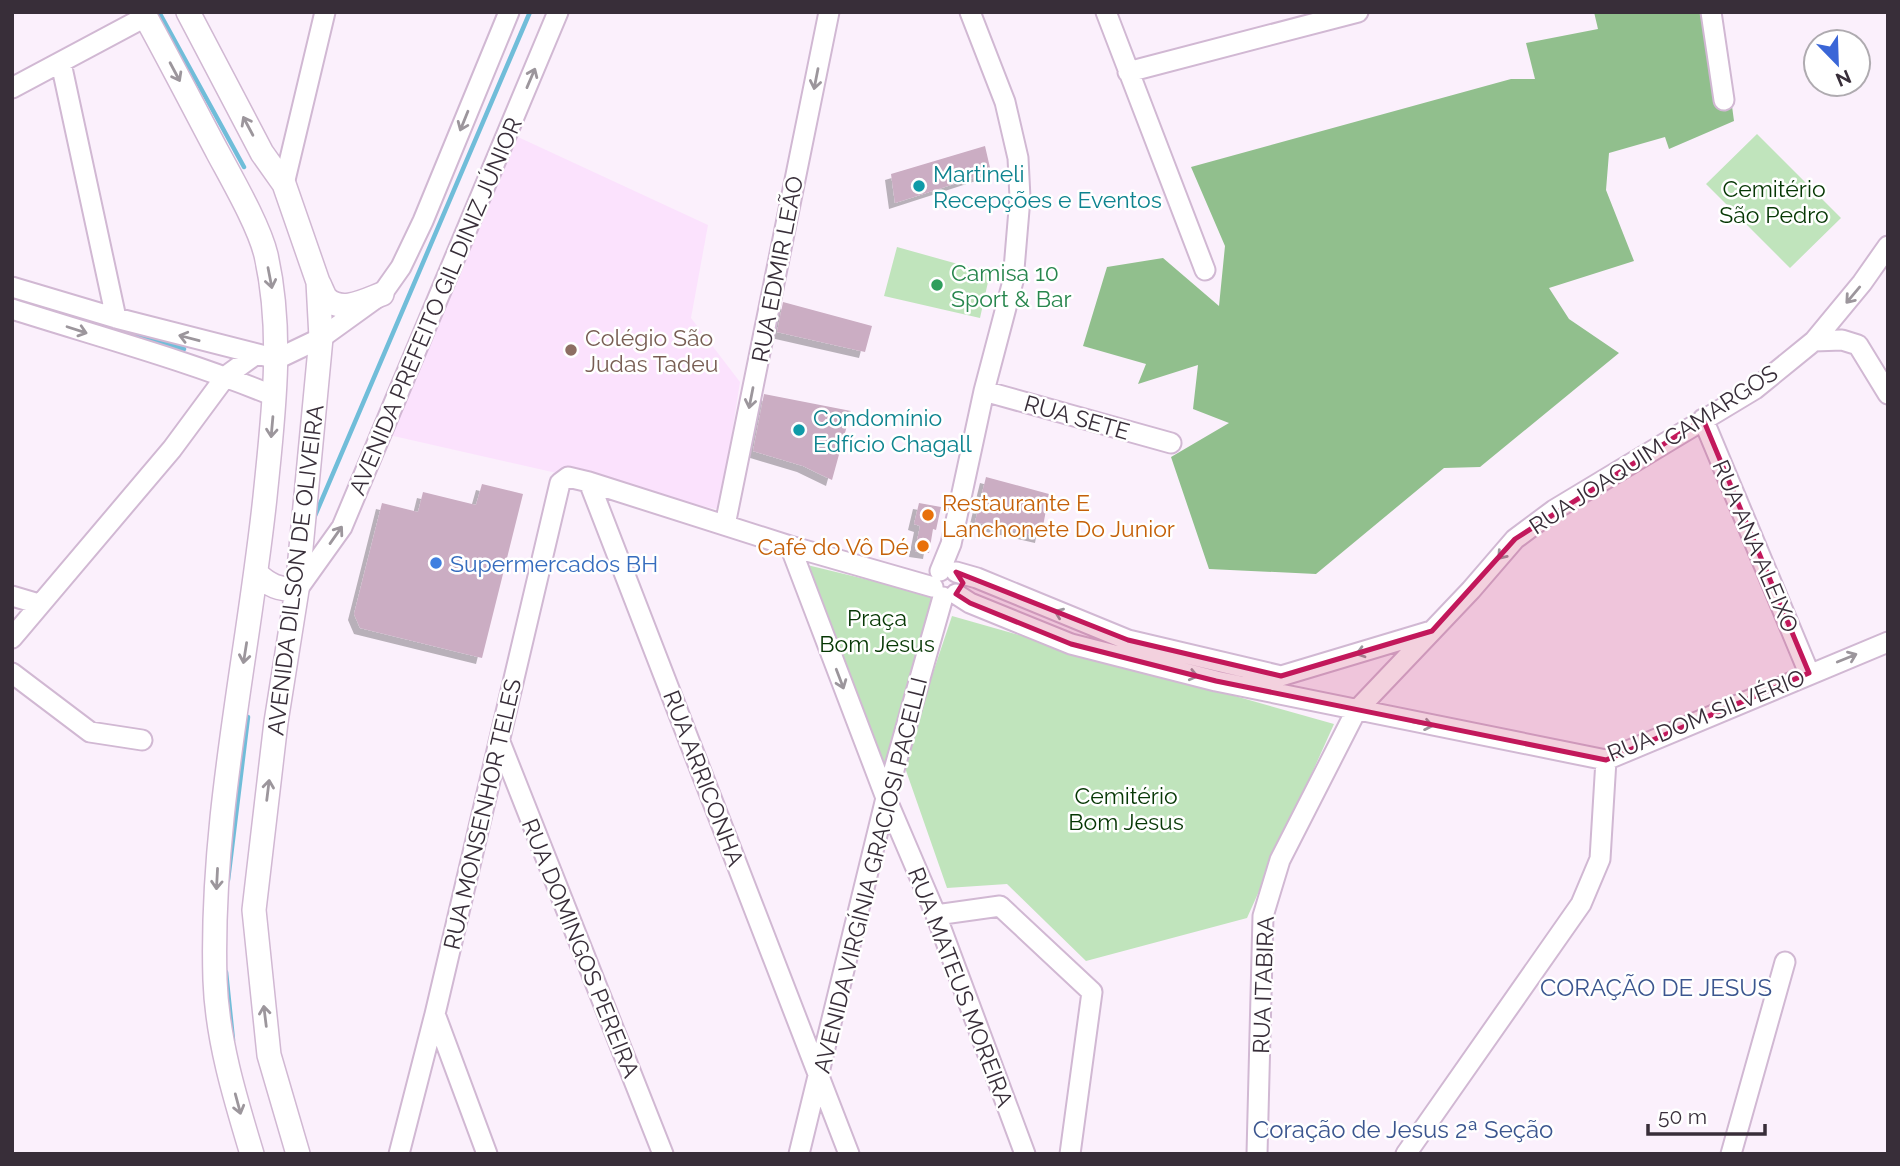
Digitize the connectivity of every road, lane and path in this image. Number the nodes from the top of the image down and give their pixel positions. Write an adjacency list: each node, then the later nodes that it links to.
1 (188, 12): 15 (main road, AVENIDA DILSON DE OLIVEIRA, one-way to 1)
2 (325, 12): 15 (street)
3 (509, 12): 20 (street, one-way to 20)
4 (558, 12): 37 (street, AVENIDA PREFEITO GIL DINIZ JÚNIOR, one-way to 4)
5 (829, 12): 33 (street, RUA EDMIR LEÃO, one-way to 33)
6 (970, 12): 27 (street, AVENIDA VIRGÍNIA GRACIOSI PACELLI)
7 (1106, 12): 12 (street)
8 (1358, 12): 12 (street)
9 (1711, 12): 14 (street)
10 (144, 15): 11 (street); 25 (main road, AVENIDA DILSON DE OLIVEIRA, one-way to 25)
11 (61, 63): 13 (street); 22 (street)
12 (1128, 72): 17 (street)
13 (12, 88)
14 (1724, 100)
15 (284, 184): 18 (main road, AVENIDA DILSON DE OLIVEIRA)
16 (1888, 246): 24 (street, RUA JOAQUIM CAMARGOS, one-way to 24)
17 (1205, 270)
18 (318, 282): 20 (main road); 23 (main road, AVENIDA DILSON DE OLIVEIRA)
19 (12, 287): 22 (street)
20 (382, 294): 23 (street)
21 (12, 309): 26 (street, one-way to 26)
22 (116, 318): 25 (street, one-way to 22)
23 (321, 338): 25 (street); 37 (main road, AVENIDA DILSON DE OLIVEIRA)
24 (1814, 341): 28 (street); 30 (street, RUA JOAQUIM CAMARGOS)
25 (266, 357): 26 (street); 29 (main road, AVENIDA DILSON DE OLIVEIRA)
26 (226, 376): 29 (street); 39 (street)
27 (984, 391): 31 (street, RUA SETE); 36 (street, AVENIDA VIRGÍNIA GRACIOSI PACELLI)
28 (1888, 394)
29 (274, 396): 35 (main road, AVENIDA DILSON DE OLIVEIRA, one-way to 35)
30 (1703, 419): 40 (street, RUA JOAQUIM CAMARGOS, one-way to 40); 44 (street, RUA ANA ALEIXO)
31 (1171, 443)
32 (589, 482): 33 (street); 47 (street, RUA MONSENHOR TELES); 53 (street, RUA ARRICONHA)
33 (725, 525): 34 (street)
34 (790, 546): 36 (street); 49 (street, RUA MATEUS MOREIRA, one-way to 49)
35 (257, 574): 37 (main road); 54 (main road, AVENIDA DILSON DE OLIVEIRA, one-way to 54)
36 (947, 582): 40 (street, one-way to 36); 45 (street, RUA DOM SILVÉRIO, one-way to 45); 49 (street, AVENIDA VIRGÍNIA GRACIOSI PACELLI)
37 (296, 590): 55 (main road, AVENIDA DILSON DE OLIVEIRA, one-way to 37)
38 (12, 596): 39 (street)
39 (39, 604): 41 (street)
40 (1432, 631): 45 (street, RUA JOAQUIM CAMARGOS)
41 (12, 638)
42 (1888, 642): 44 (street, RUA DOM SILVÉRIO, one-way to 42)
43 (12, 673): 46 (street)
44 (1809, 674): 48 (street, RUA DOM SILVÉRIO)
45 (1356, 711): 48 (street, RUA DOM SILVÉRIO, one-way to 48); 63 (street, RUA ITABIRA)
46 (142, 740)
47 (500, 742): 52 (street, RUA MONSENHOR TELES); 58 (street, RUA DOMINGOS PEREIRA)
48 (1606, 760): 64 (street)
49 (886, 798): 50 (street, RUA MATEUS MOREIRA); 53 (street, AVENIDA VIRGÍNIA GRACIOSI PACELLI)
50 (936, 915): 61 (street, RUA MATEUS MOREIRA); 62 (street)
51 (1785, 962): 65 (street)
52 (435, 1014): 56 (street, RUA MONSENHOR TELES); 57 (street)
53 (819, 1073): 59 (street, AVENIDA VIRGÍNIA GRACIOSI PACELLI); 60 (street, RUA ARRICONHA)
54 (253, 1154)
55 (298, 1154)
56 (399, 1154)
57 (487, 1154)
58 (663, 1154)
59 (799, 1154)
60 (849, 1154)
61 (1025, 1154)
62 (1070, 1154)
63 (1257, 1154)
64 (1406, 1154)
65 (1731, 1154)

